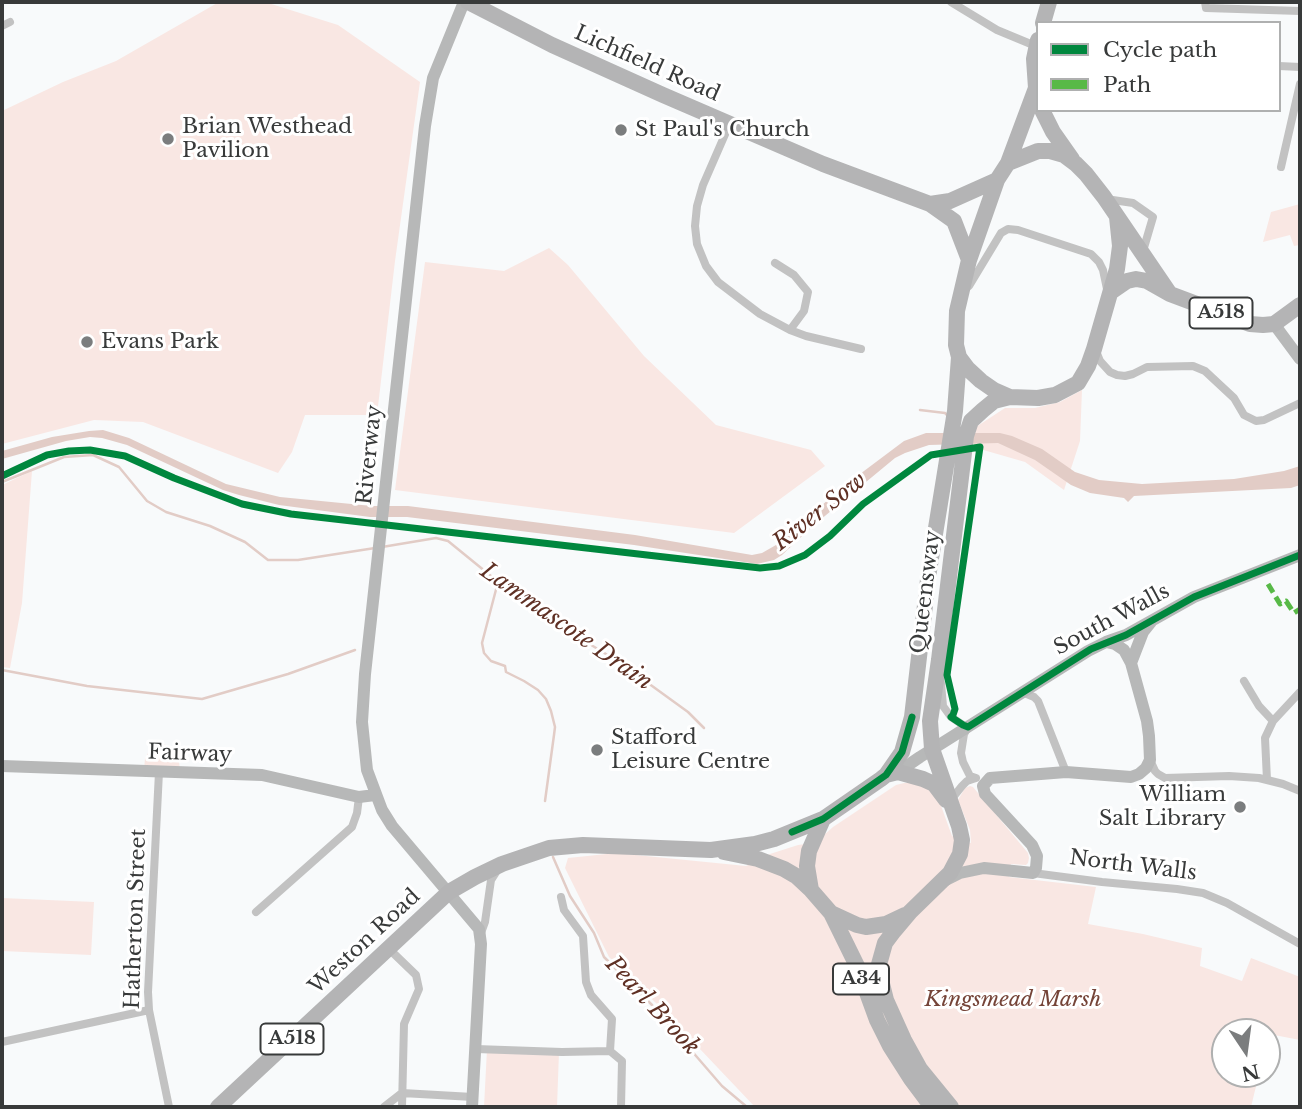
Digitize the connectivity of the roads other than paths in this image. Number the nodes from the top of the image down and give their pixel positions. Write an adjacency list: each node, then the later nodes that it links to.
1 (466, 2): 15 (highway, Lichfield Road); 59 (street, Riverway)
2 (951, 2): 7 (street)
3 (1048, 2): 6 (highway)
4 (1205, 2): 5 (street)
5 (1300, 11)
6 (1043, 21)
7 (1036, 44)
8 (1036, 49): 11 (highway)
9 (1281, 66): 10 (street)
10 (1300, 67)
11 (1036, 81)
12 (1300, 84): 18 (street)
13 (1036, 95): 16 (highway)
14 (1043, 112): 17 (highway)
15 (730, 123): 21 (highway, Lichfield Road); 31 (street)
16 (1009, 163): 17 (highway); 19 (highway)
17 (1076, 164): 20 (highway)
18 (1281, 167)
19 (997, 180): 21 (highway); 24 (highway)
20 (1106, 199): 22 (highway); 23 (street)
21 (930, 204): 24 (highway, Lichfield Road)
22 (1117, 217): 23 (highway, A518); 27 (highway)
23 (1142, 253): 26 (highway, A518)
24 (969, 260): 29 (highway)
25 (775, 263): 31 (street)
26 (1170, 294): 27 (highway, A518); 30 (highway, A518)
27 (1110, 297): 29 (street); 33 (highway)
28 (1300, 305): 30 (highway, A518)
29 (957, 311): 34 (highway)
30 (1274, 324): 35 (street)
31 (790, 330): 32 (street)
32 (861, 349)
33 (1094, 349): 36 (highway); 37 (street)
34 (960, 357): 36 (highway); 38 (highway, Queensway)
35 (1300, 359)
36 (1010, 397): 38 (highway, Queensway)
37 (1300, 403)
38 (955, 464): 42 (highway, Queensway); 54 (highway, Queensway)
39 (1300, 555): 40 (street, South Walls)
40 (1153, 619): 41 (street, South Walls); 43 (street)
41 (1106, 642): 43 (street); 45 (street, South Walls)
42 (939, 660): 48 (street); 49 (highway, Queensway)
43 (1131, 663): 50 (street)
44 (1244, 681): 47 (street)
45 (1022, 692): 48 (street, South Walls); 53 (street)
46 (1300, 692): 47 (street)
47 (1273, 722): 57 (street)
48 (968, 727): 49 (street, South Walls); 56 (street)
49 (932, 749): 54 (street, South Walls); 61 (highway, Queensway)
50 (1150, 760): 53 (street); 57 (street)
51 (2, 766): 52 (street, Fairway)
52 (159, 772): 60 (street, Fairway); 76 (street, Hatherton Street)
53 (1066, 772): 55 (street)
54 (892, 774): 61 (highway, Queensway); 62 (highway, Queensway)
55 (990, 778): 56 (street); 65 (street, North Walls)
56 (976, 779): 61 (street)
57 (1267, 780): 58 (street)
58 (1300, 791)
59 (375, 795): 60 (street, Fairway); 68 (street, Riverway)
60 (359, 797): 70 (street)
61 (952, 806): 66 (highway, Queensway)
62 (822, 819): 63 (highway, Queensway); 67 (highway)
63 (711, 850): 64 (highway, Weston Road); 67 (highway, Queensway)
64 (502, 864): 68 (highway, Weston Road); 73 (street)
65 (1033, 873): 66 (street, North Walls); 74 (street, North Walls)
66 (941, 882): 72 (highway, Queensway)
67 (811, 890): 71 (highway, Queensway)
68 (449, 892): 73 (street, Riverway); 75 (highway, Weston Road / A518)
69 (561, 897): 79 (street)
70 (256, 912)
71 (831, 912): 72 (highway, Queensway); 87 (highway, Queensway / A34)
72 (910, 912): 88 (highway, Queensway / A34)
73 (480, 936): 78 (street)
74 (1300, 944)
75 (388, 948): 80 (street); 83 (highway, Weston Road / A518)
76 (149, 1010): 77 (street); 82 (street, Hatherton Street)
77 (2, 1042)
78 (476, 1049): 79 (street); 81 (street)
79 (610, 1051): 86 (street)
80 (402, 1093): 81 (street); 84 (street); 85 (street)
81 (472, 1102)
82 (169, 1107)
83 (218, 1107)
84 (384, 1107)
85 (402, 1107)
86 (621, 1107)
87 (932, 1107)
88 (951, 1107)

